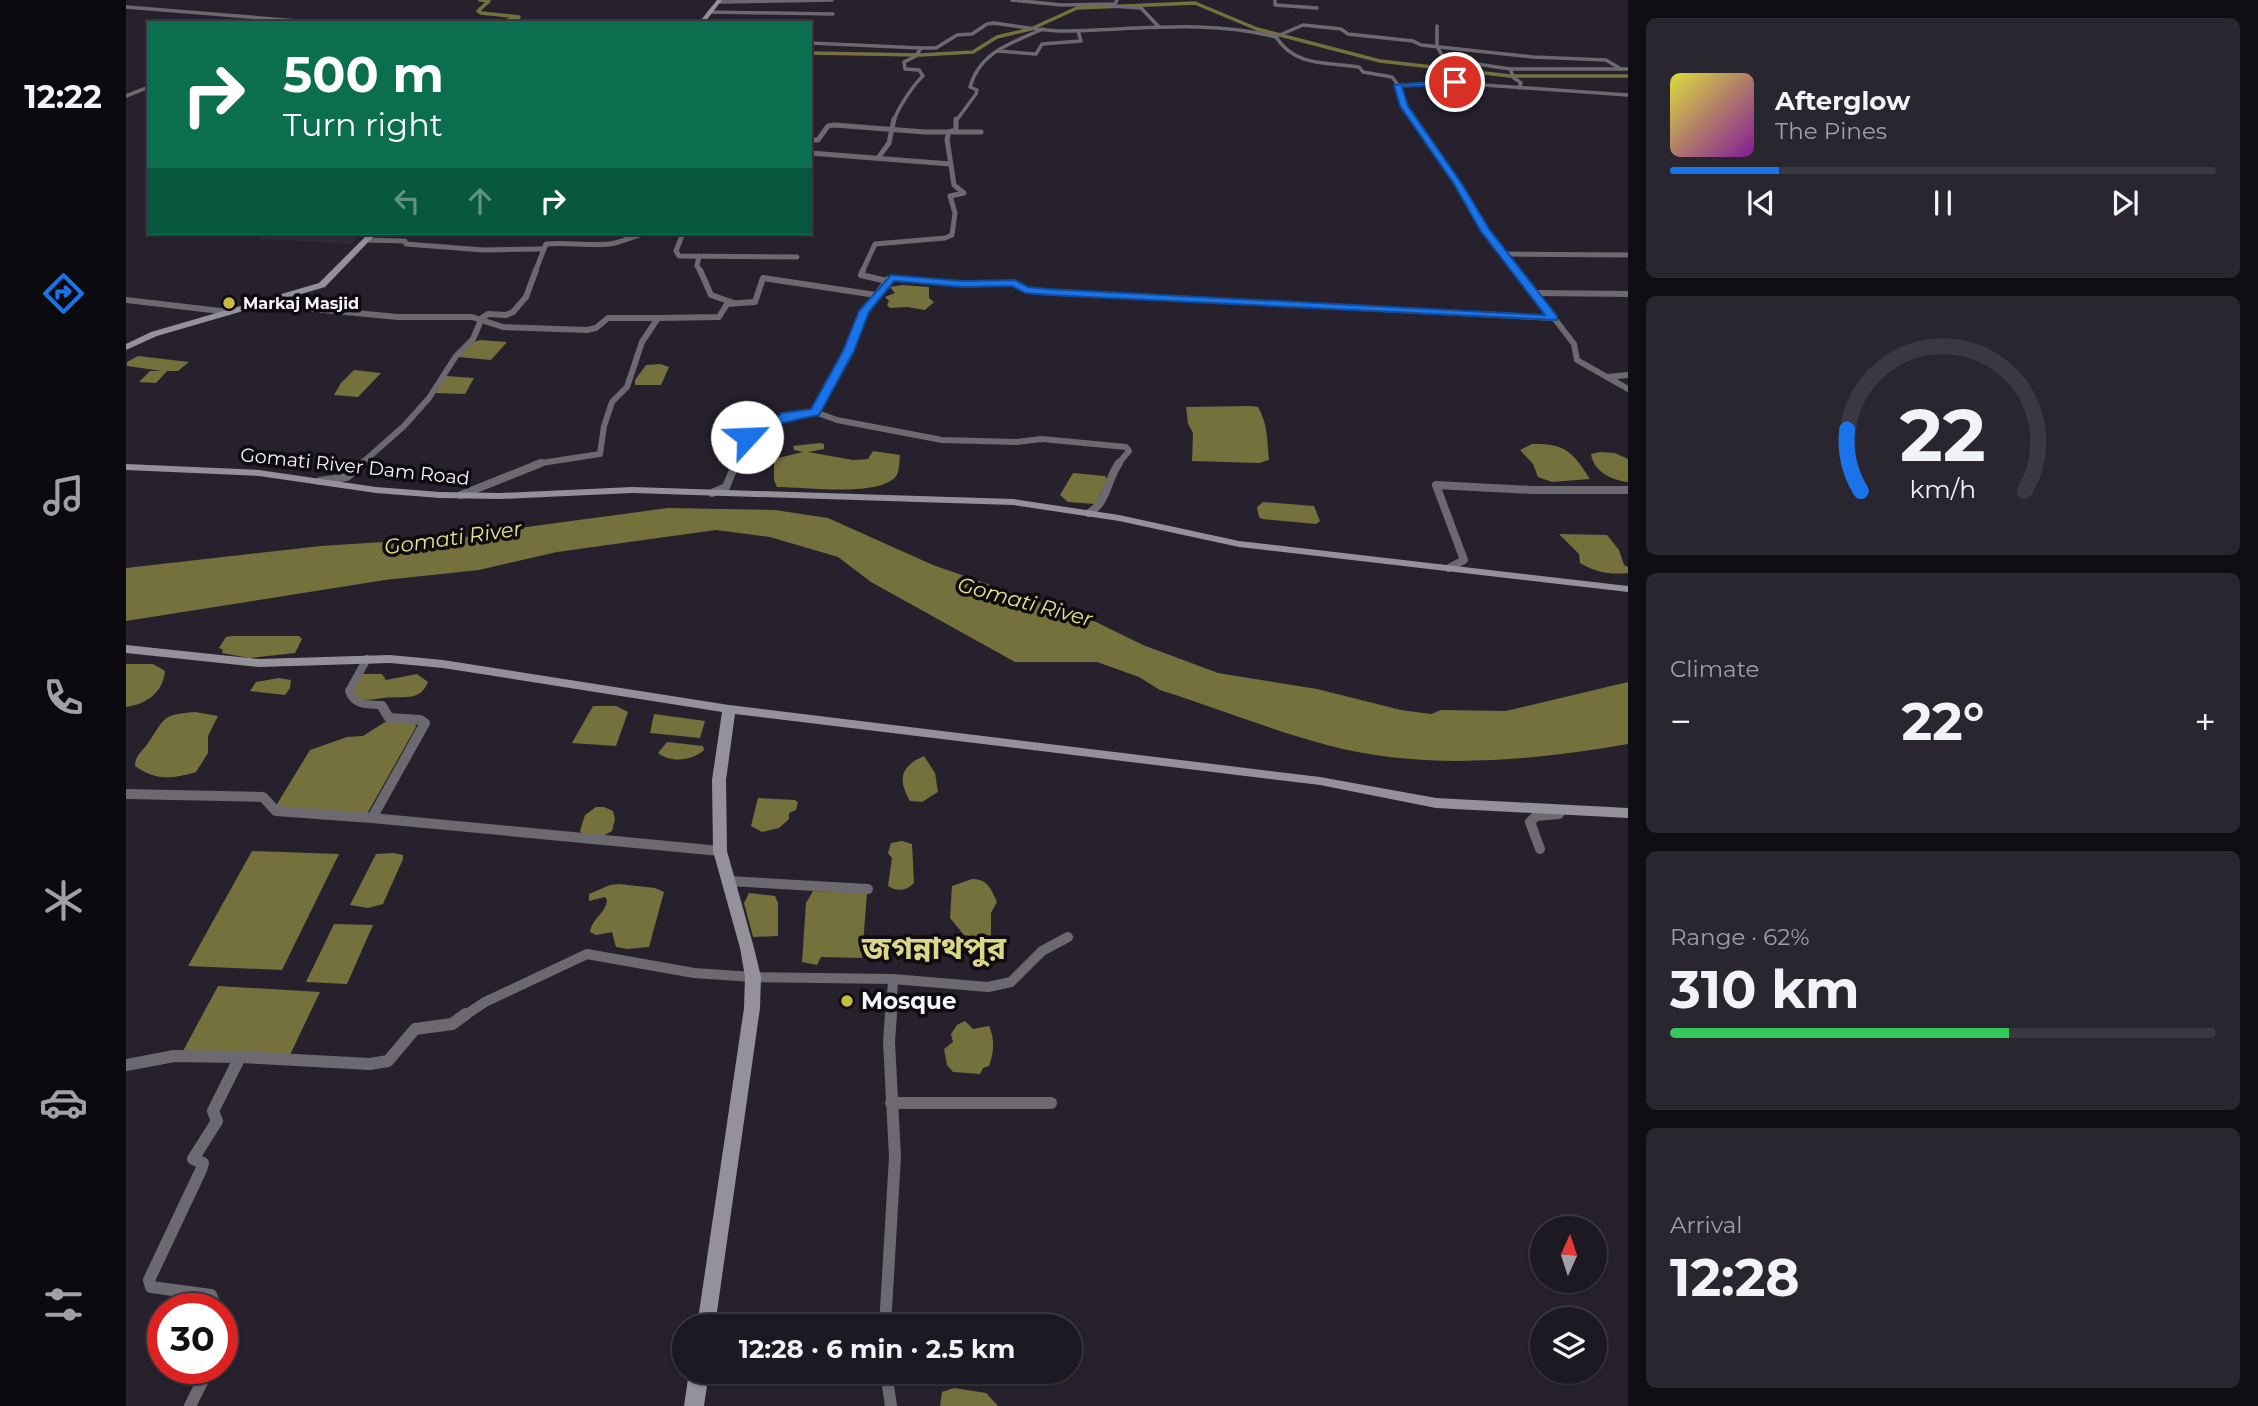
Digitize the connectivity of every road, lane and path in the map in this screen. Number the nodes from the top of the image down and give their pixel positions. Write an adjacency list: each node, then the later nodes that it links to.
1 (832, 0): 6 (street)
2 (1012, 0): 3 (street)
3 (1020, 0): 7 (street)
4 (1117, 0): 7 (street)
5 (1275, 0): 9 (street)
6 (719, 1): 10 (street)
7 (1111, 5): 15 (street)
8 (126, 7): 12 (street)
9 (1317, 8)
10 (709, 12): 11 (street); 13 (street)
11 (833, 14)
12 (299, 21)
13 (703, 21)
14 (1437, 26): 20 (street)
15 (1159, 27): 17 (street); 18 (street)
16 (1040, 29): 17 (street); 21 (street); 22 (street)
17 (1078, 31): 22 (street)
18 (1275, 37): 20 (street); 26 (street)
19 (812, 43): 21 (street)
20 (1437, 47): 23 (street); 24 (street)
21 (921, 48): 31 (street)
22 (995, 51): 32 (street)
23 (1510, 69): 24 (street); 27 (street)
24 (1621, 69): 25 (street)
25 (1628, 69)
26 (1398, 85): 27 (street); 42 (street)
27 (1519, 88): 29 (street)
28 (147, 89): 30 (street)
29 (1628, 94)
30 (126, 96)
31 (890, 129): 32 (street); 34 (street); 36 (street)
32 (949, 132): 33 (street); 37 (street)
33 (981, 132)
34 (812, 140)
35 (812, 153): 36 (street)
36 (878, 158): 37 (street)
37 (950, 164): 46 (street)
38 (637, 235): 41 (street)
39 (682, 235): 44 (street)
40 (370, 236): 41 (street); 52 (street)
41 (543, 249): 54 (street)
42 (1506, 254): 43 (street); 47 (street)
43 (1628, 255)
44 (699, 256): 45 (street); 51 (street)
45 (797, 257)
46 (887, 281): 49 (street); 56 (street)
47 (1536, 293): 48 (street); 56 (street)
48 (1628, 294)
49 (876, 295): 51 (street); 61 (street)
50 (126, 300): 53 (street)
51 (735, 303): 55 (street)
52 (260, 304): 53 (street); 54 (street)
53 (229, 312): 57 (street)
54 (482, 318): 55 (street); 63 (street)
55 (658, 318): 66 (street)
56 (1554, 318): 59 (street)
57 (126, 347)
58 (1628, 375): 59 (street)
59 (1605, 377): 60 (street)
60 (1628, 389)
61 (815, 412): 65 (street); 67 (street)
62 (126, 467): 63 (street, Gomati River Dam Road)
63 (315, 481): 66 (street, Gomati River Dam Road)
64 (1628, 490): 68 (street)
65 (711, 494): 66 (street, Gomati River Dam Road); 67 (street, Gomati River Dam Road)
66 (457, 496)
67 (1089, 513): 68 (street, Gomati River Dam Road)
68 (1449, 568): 69 (street, Gomati River Dam Road)
69 (1628, 589)
70 (126, 649): 71 (street)
71 (367, 659): 72 (street); 75 (street)
72 (729, 709): 74 (street); 77 (street)
73 (126, 794): 75 (street)
74 (1627, 817): 76 (street)
75 (372, 818): 77 (street)
76 (1540, 849)
77 (720, 851): 78 (street)
78 (729, 881): 79 (street); 81 (street)
79 (868, 889)
80 (1068, 937): 82 (street)
81 (753, 977): 82 (street); 83 (street); 88 (street)
82 (893, 979): 86 (street)
83 (240, 1057): 84 (street); 87 (street)
84 (126, 1065)
85 (1051, 1102): 86 (street)
86 (891, 1103): 89 (street)
87 (196, 1293)
88 (708, 1314)
89 (886, 1314)
90 (201, 1384): 93 (street)
91 (697, 1384): 94 (street)
92 (888, 1384): 95 (street)
93 (190, 1406)
94 (694, 1406)
95 (891, 1406)

